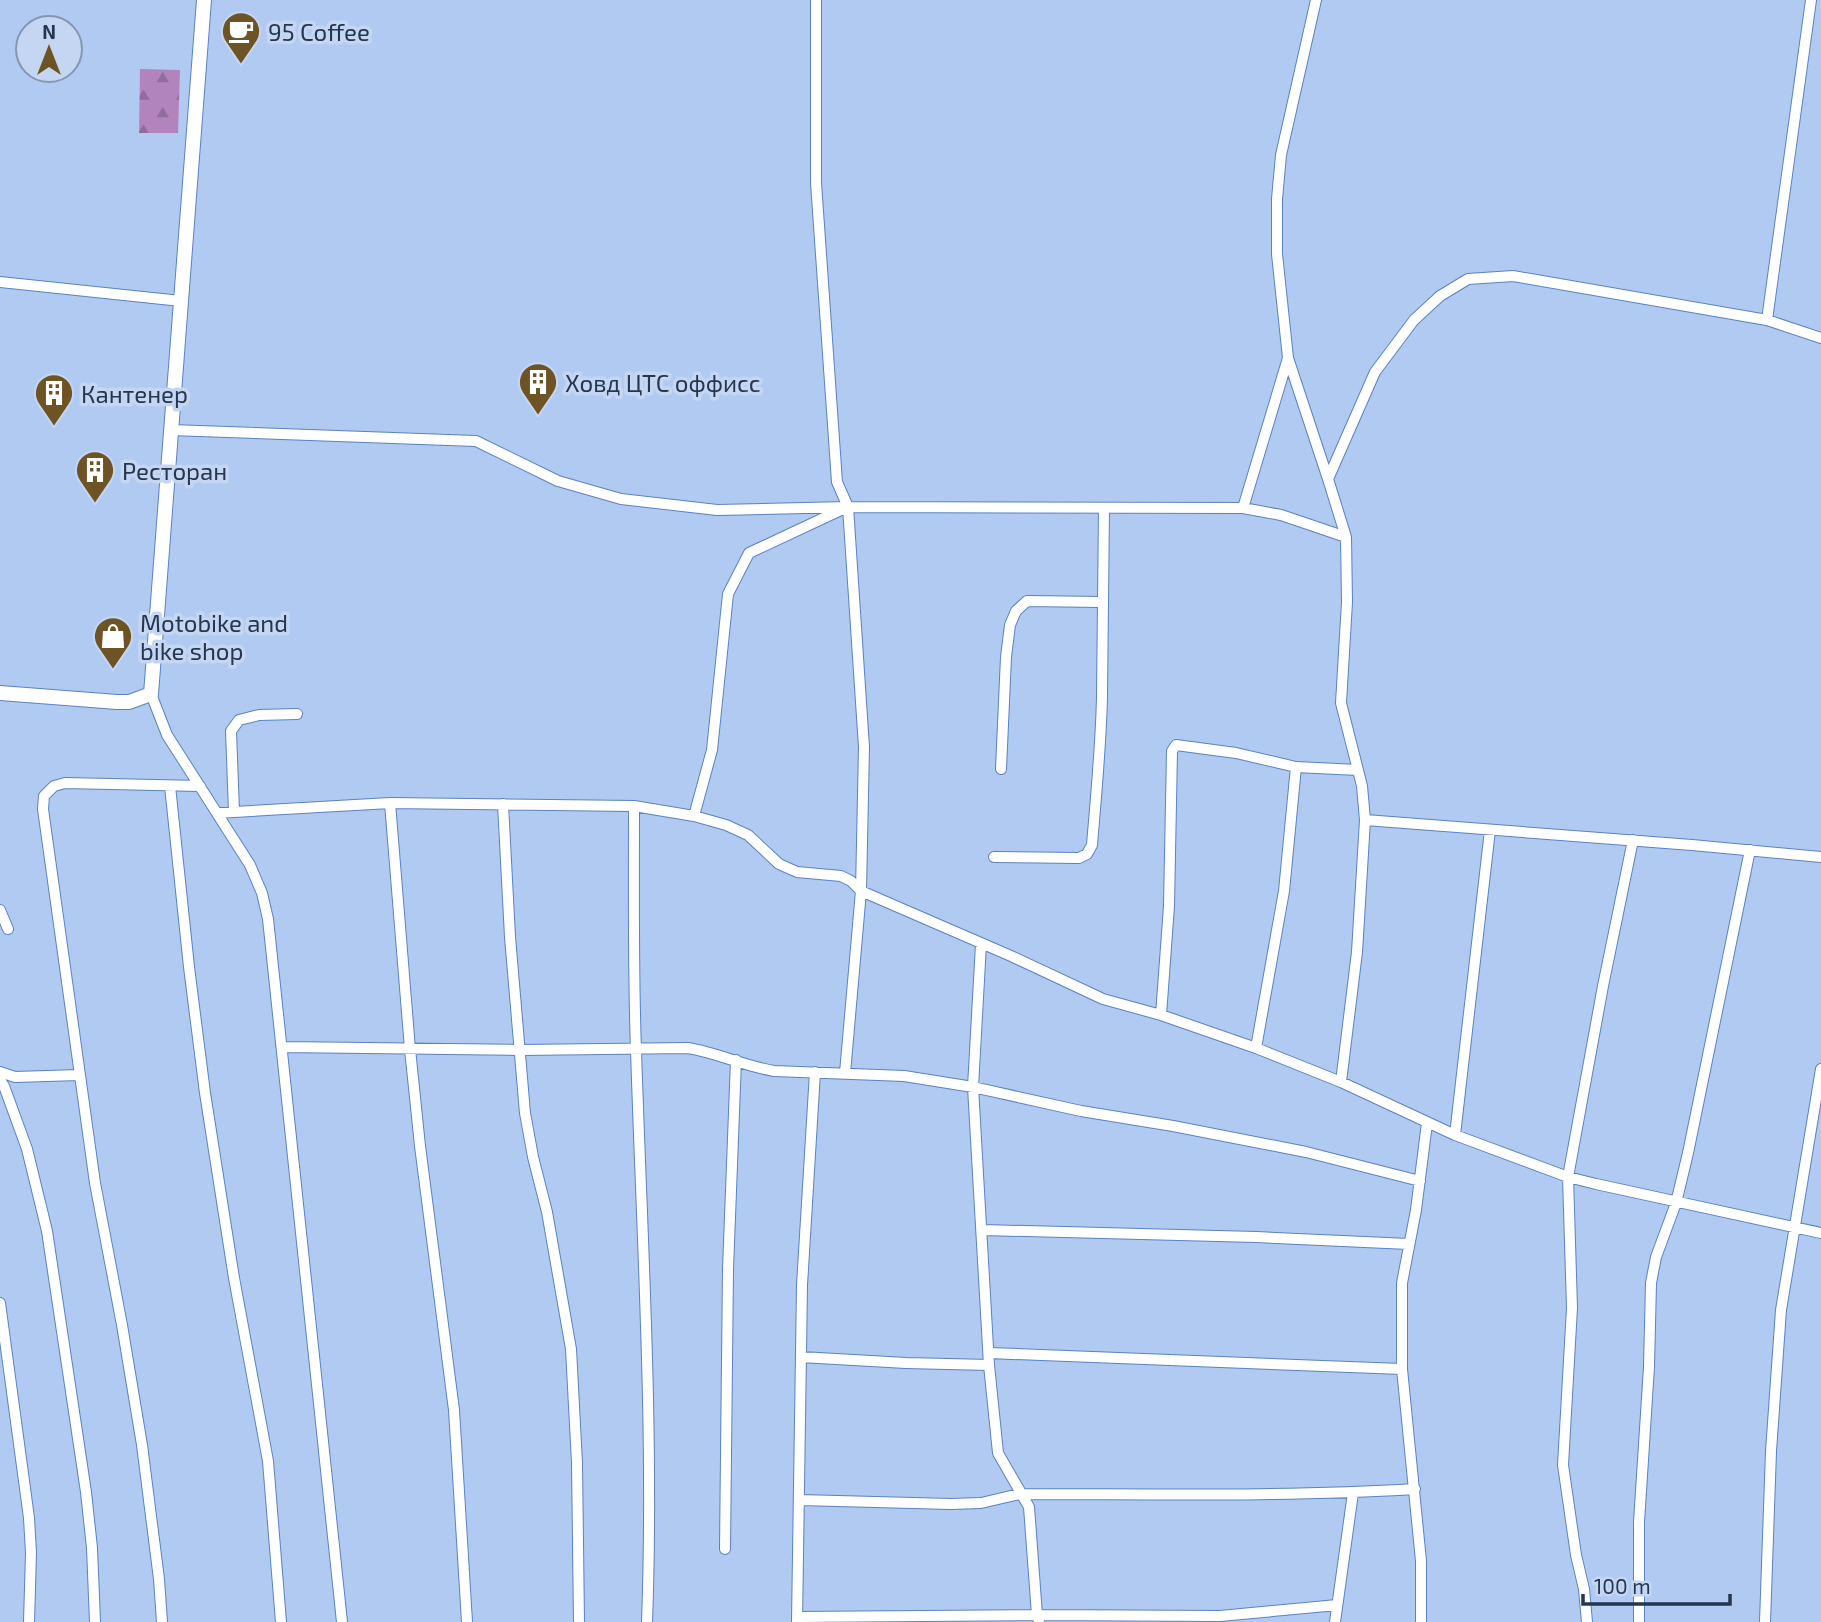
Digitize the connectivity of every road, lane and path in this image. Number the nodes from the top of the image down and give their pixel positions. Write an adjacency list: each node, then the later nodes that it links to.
1 (204, 0): 6 (street)
2 (816, 0): 12 (street)
3 (1316, 0): 9 (street)
4 (1811, 0): 7 (street)
5 (0, 282): 6 (street)
6 (181, 301): 10 (street)
7 (1768, 320): 8 (street); 11 (street)
8 (1821, 338)
9 (1288, 358): 11 (street); 14 (street)
10 (170, 430): 12 (street); 18 (street)
11 (1328, 479): 15 (street)
12 (848, 507): 13 (street); 30 (street); 37 (street)
13 (1104, 508): 14 (street); 16 (street)
14 (1242, 508): 15 (street)
15 (1346, 537): 22 (street)
16 (1102, 602): 21 (street); 35 (street)
17 (0, 693): 18 (street)
18 (150, 694): 24 (street)
19 (297, 714): 28 (street)
20 (1296, 767): 22 (street); 41 (street); 43 (street)
21 (1001, 769)
22 (1358, 770): 31 (street)
23 (170, 786): 24 (street); 52 (street); 82 (street)
24 (200, 786): 29 (street)
25 (390, 803): 26 (street); 28 (street); 44 (street)
26 (503, 804): 27 (street); 46 (street)
27 (634, 806): 30 (street); 45 (street)
28 (234, 812): 29 (street)
29 (217, 813): 42 (street)
30 (694, 816): 37 (street)
31 (1365, 820): 32 (street); 54 (street)
32 (1490, 830): 33 (street); 57 (street)
33 (1633, 840): 34 (street); 58 (street)
34 (1750, 850): 36 (street); 60 (street)
35 (994, 857)
36 (1821, 857)
37 (861, 891): 40 (street); 51 (street)
38 (0, 910): 39 (street)
39 (8, 929)
40 (981, 944): 41 (street); 55 (street)
41 (1161, 1015): 43 (street)
42 (282, 1047): 44 (street); 83 (street)
43 (1256, 1048): 54 (street)
44 (410, 1049): 46 (street); 84 (street)
45 (636, 1049): 46 (street); 47 (street); 86 (street)
46 (520, 1050): 85 (street)
47 (736, 1060): 50 (street); 74 (street)
48 (1821, 1069): 61 (street)
49 (0, 1072): 52 (street)
50 (816, 1072): 51 (street); 67 (street)
51 (845, 1073): 55 (street)
52 (79, 1075): 81 (street)
53 (0, 1080): 80 (street)
54 (1341, 1082): 56 (street)
55 (973, 1087): 59 (street); 62 (street)
56 (1427, 1123): 57 (street); 59 (street)
57 (1455, 1135): 58 (street)
58 (1569, 1177): 60 (street); 89 (street)
59 (1420, 1181): 64 (street)
60 (1676, 1203): 61 (street); 90 (street)
61 (1795, 1227): 63 (street); 91 (street)
62 (982, 1230): 64 (street); 66 (street)
63 (1821, 1233)
64 (1409, 1244): 69 (street)
65 (0, 1303): 79 (street)
66 (989, 1353): 68 (street); 69 (street)
67 (801, 1357): 68 (street); 73 (street)
68 (989, 1365): 72 (street)
69 (1402, 1369): 70 (street)
70 (1415, 1489): 71 (street); 88 (street)
71 (1353, 1493): 72 (street); 75 (street)
72 (1020, 1494): 73 (street); 76 (street)
73 (799, 1500): 78 (street)
74 (725, 1549)
75 (1337, 1605): 77 (street); 87 (street)
76 (1038, 1618): 77 (street); 78 (street)
77 (1221, 1619)
78 (797, 1620)
79 (29, 1622)
80 (95, 1622)
81 (162, 1622)
82 (281, 1622)
83 (342, 1622)
84 (467, 1622)
85 (579, 1622)
86 (647, 1622)
87 (1335, 1622)
88 (1421, 1622)
89 (1587, 1622)
90 (1639, 1622)
91 (1765, 1622)

